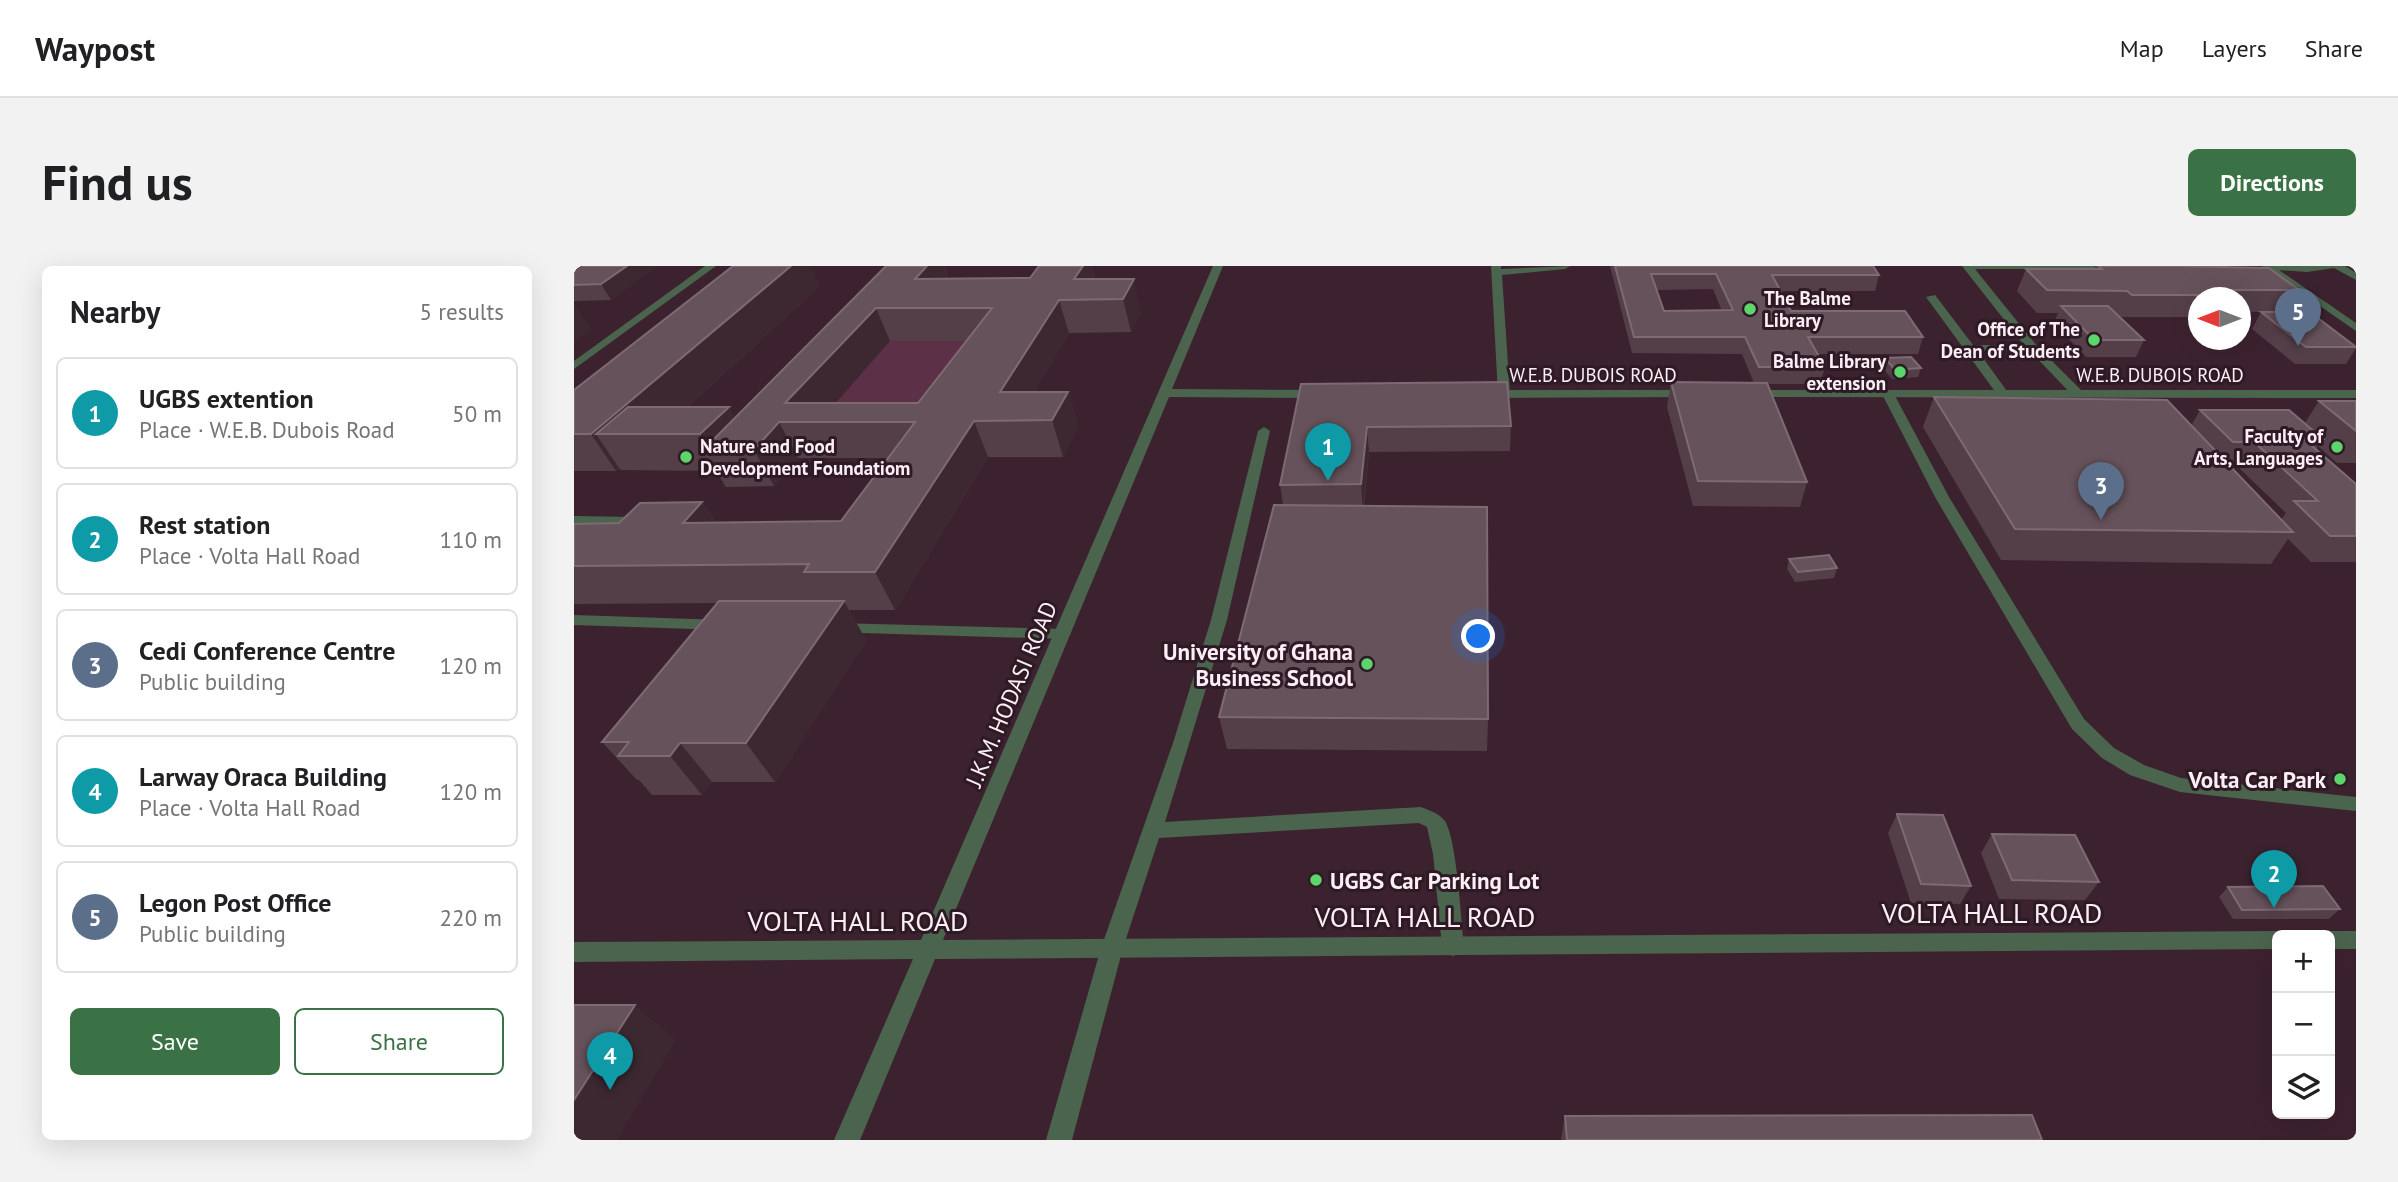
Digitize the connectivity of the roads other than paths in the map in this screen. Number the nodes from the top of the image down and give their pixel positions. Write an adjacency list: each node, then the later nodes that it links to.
1 (711, 266): 17 (street)
2 (1218, 266): 18 (street, J.K.M. HODASI ROAD)
3 (1565, 266): 11 (street)
4 (1967, 266): 5 (street); 16 (street)
5 (2122, 266)
6 (2150, 266): 7 (street)
7 (2211, 266)
8 (2268, 266): 9 (street); 14 (street)
9 (2331, 266)
10 (2338, 266): 12 (street)
11 (1496, 269): 21 (street)
12 (2356, 278)
13 (1931, 298): 15 (street)
14 (2356, 328)
15 (1970, 348): 16 (street); 25 (street)
16 (2033, 348): 26 (street)
17 (574, 366)
18 (1166, 393): 19 (street); 34 (street, J.K.M. HODASI ROAD)
19 (1328, 394)
20 (1476, 394): 21 (street, W.E.B. DUBOIS ROAD)
21 (1504, 394): 22 (street, W.E.B. DUBOIS ROAD)
22 (1710, 394)
23 (1737, 394): 24 (street, W.E.B. DUBOIS ROAD)
24 (1888, 394): 25 (street, W.E.B. DUBOIS ROAD); 35 (street)
25 (2003, 394): 26 (street, W.E.B. DUBOIS ROAD)
26 (2078, 394): 27 (street, W.E.B. DUBOIS ROAD)
27 (2356, 394)
28 (1264, 431): 36 (street)
29 (574, 520): 30 (street)
30 (632, 521)
31 (574, 621): 32 (street)
32 (742, 625)
33 (811, 627): 34 (street)
34 (1063, 634): 42 (street, J.K.M. HODASI ROAD)
35 (2356, 804)
36 (1153, 831): 40 (street); 41 (street)
37 (2272, 940): 40 (street, VOLTA HALL ROAD)
38 (2335, 940): 39 (street)
39 (2356, 940)
40 (1453, 946): 41 (street, VOLTA HALL ROAD)
41 (1112, 948): 42 (street, VOLTA HALL ROAD); 45 (street)
42 (928, 950): 43 (street, VOLTA HALL ROAD); 44 (street, J.K.M. HODASI ROAD)
43 (574, 952)
44 (848, 1140)
45 (1059, 1140)

